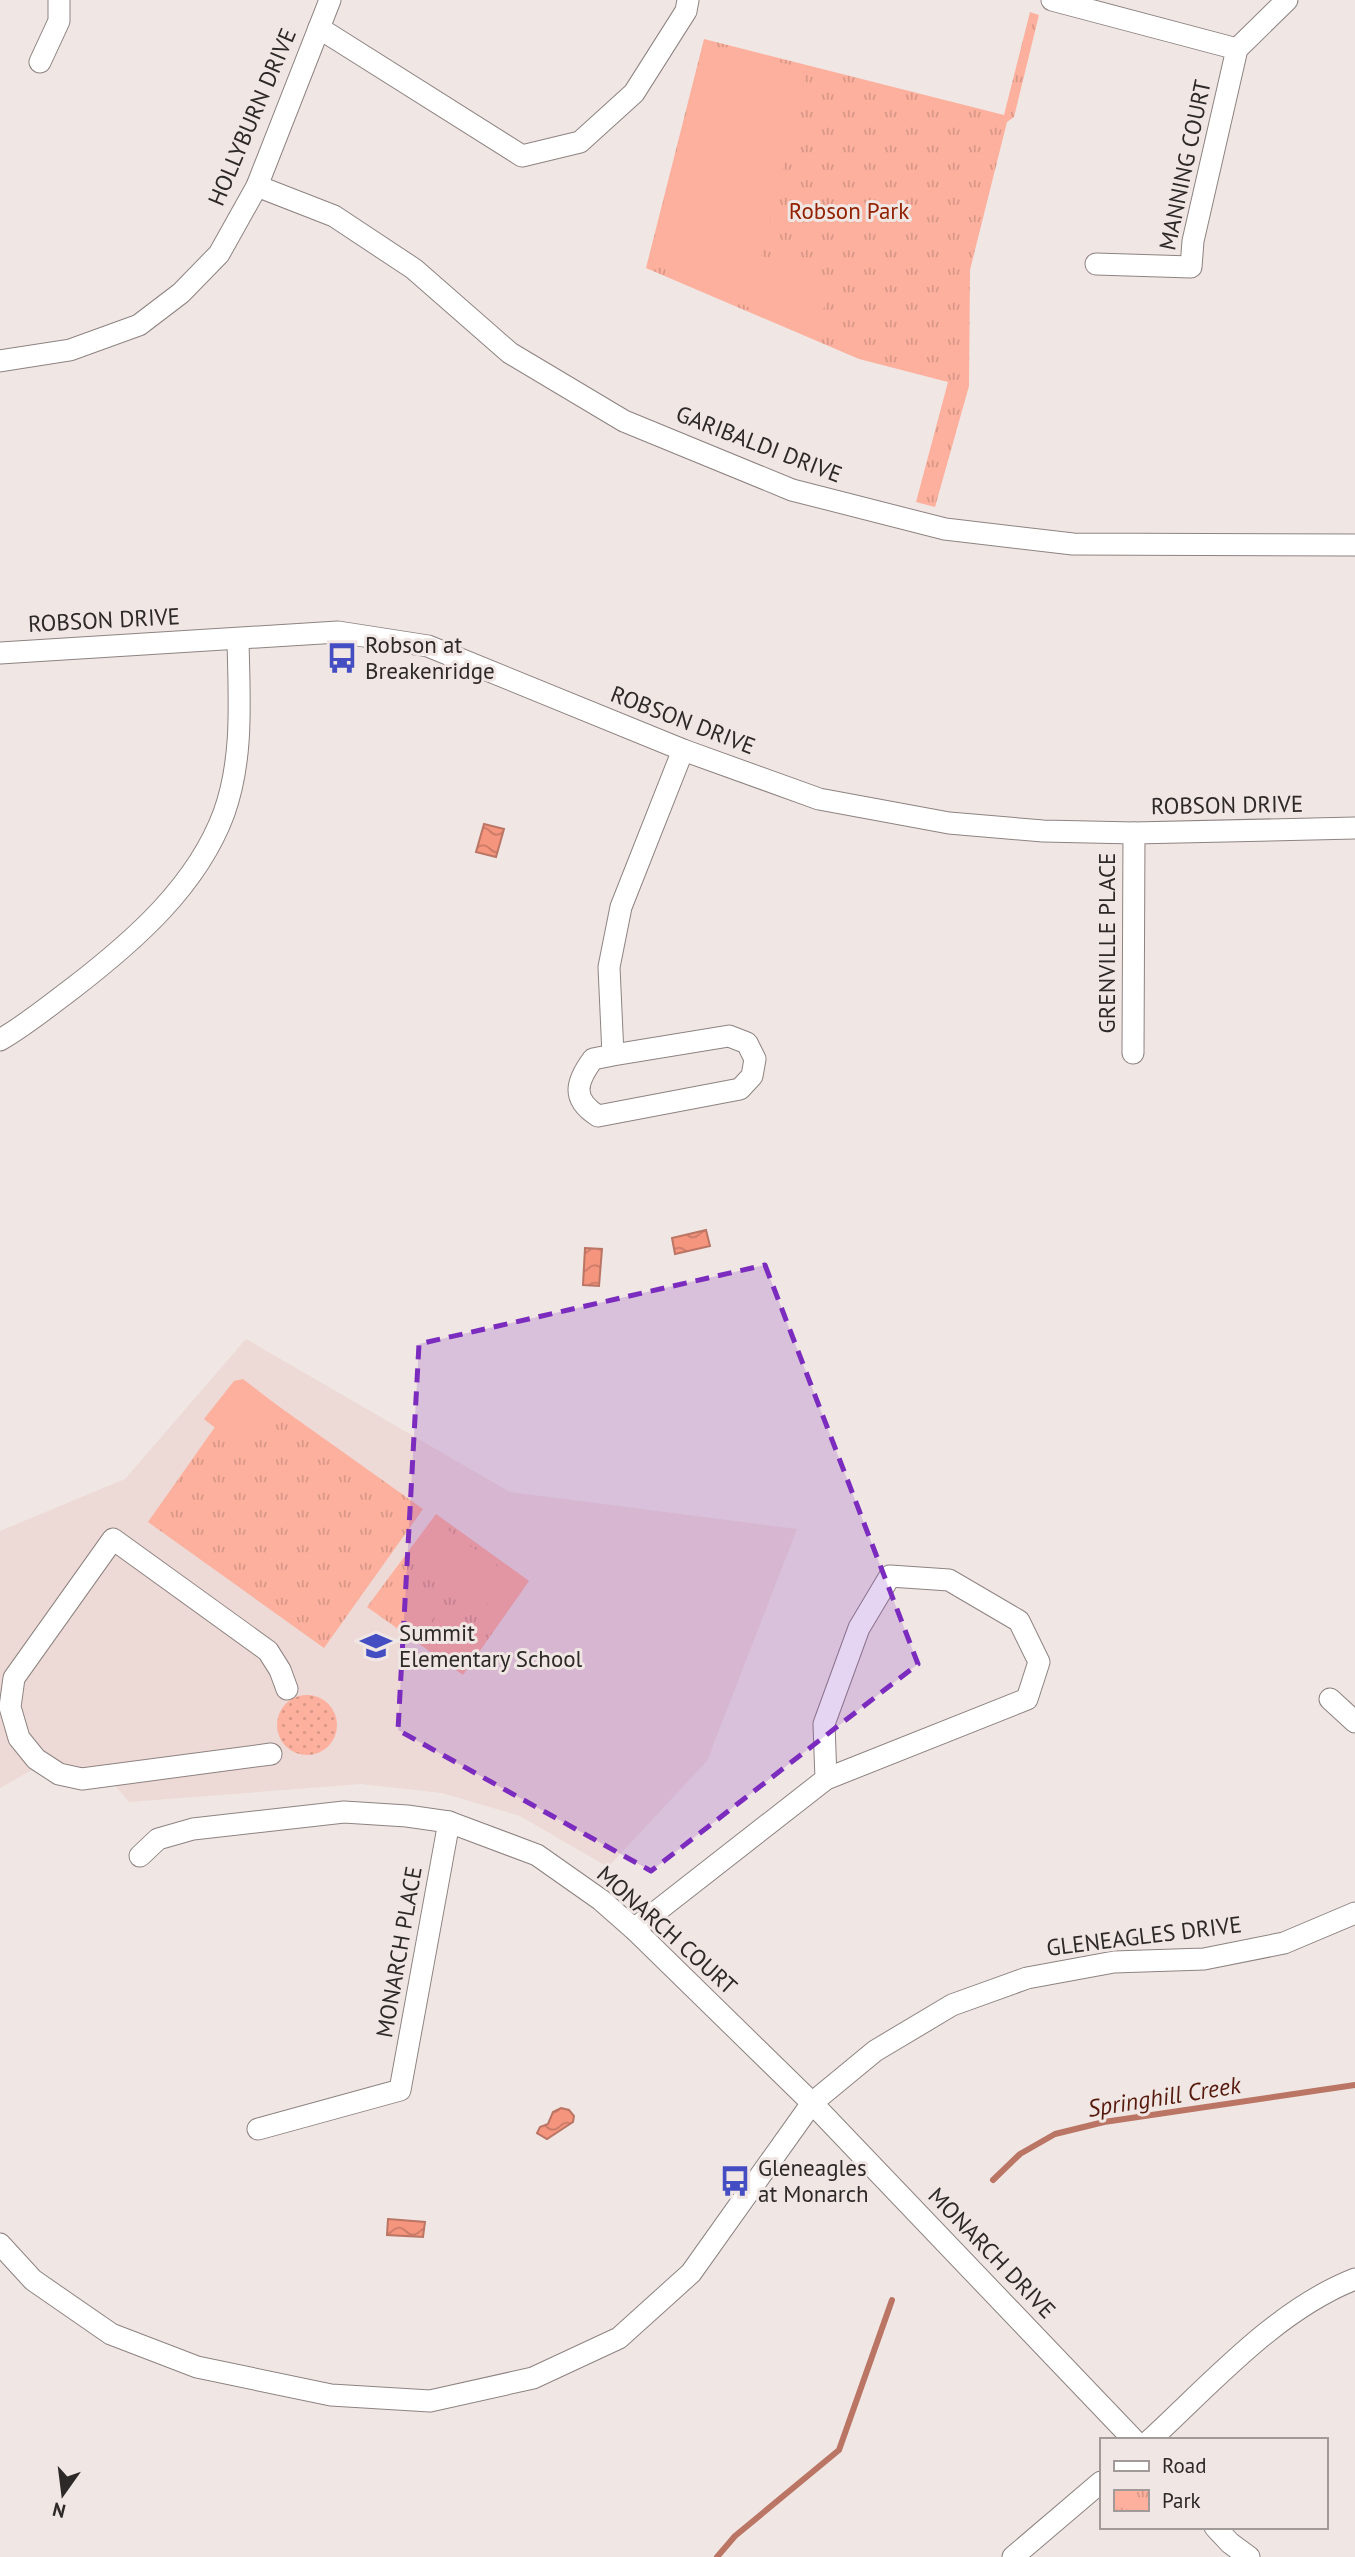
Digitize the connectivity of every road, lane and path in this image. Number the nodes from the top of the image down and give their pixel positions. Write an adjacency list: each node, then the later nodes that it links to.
1 (59, 0): 9 (street)
2 (330, 0): 7 (street, HOLLYBURN DRIVE)
3 (688, 0): 7 (street)
4 (1052, 0): 6 (street)
5 (1287, 0): 8 (street)
6 (1098, 5): 8 (street)
7 (319, 28): 10 (street, HOLLYBURN DRIVE)
8 (1237, 49): 11 (street, MANNING COURT)
9 (40, 62)
10 (257, 186): 12 (street, HOLLYBURN DRIVE); 13 (street, GARIBALDI DRIVE)
11 (1097, 264)
12 (0, 361)
13 (1355, 545)
14 (238, 639): 15 (street, ROBSON DRIVE); 16 (street, ROBSON DRIVE); 19 (street)
15 (0, 653)
16 (682, 750): 18 (street, ROBSON DRIVE); 21 (street)
17 (1355, 828): 18 (street, ROBSON DRIVE)
18 (1134, 833): 20 (street, GRENVILLE PLACE)
19 (0, 1040)
20 (1133, 1053)
21 (613, 1055): 21 (street)
22 (287, 1689): 25 (street)
23 (1330, 1699): 24 (street)
24 (1355, 1722)
25 (271, 1754)
26 (826, 1779): 26 (street); 30 (street)
27 (449, 1822): 28 (street, MONARCH COURT); 30 (street, MONARCH COURT); 32 (street, MONARCH PLACE)
28 (140, 1856)
29 (1355, 1913): 31 (street, GLENEAGLES DRIVE)
30 (634, 1930): 31 (street, MONARCH COURT)
31 (812, 2103): 33 (street, GLENEAGLES DRIVE); 35 (street, MONARCH DRIVE)
32 (258, 2130)
33 (0, 2244)
34 (1355, 2279): 36 (street)
35 (1132, 2438)
36 (1152, 2438)
37 (1100, 2483): 39 (street)
38 (1217, 2529): 40 (street)
39 (1013, 2557)
40 (1249, 2557)

